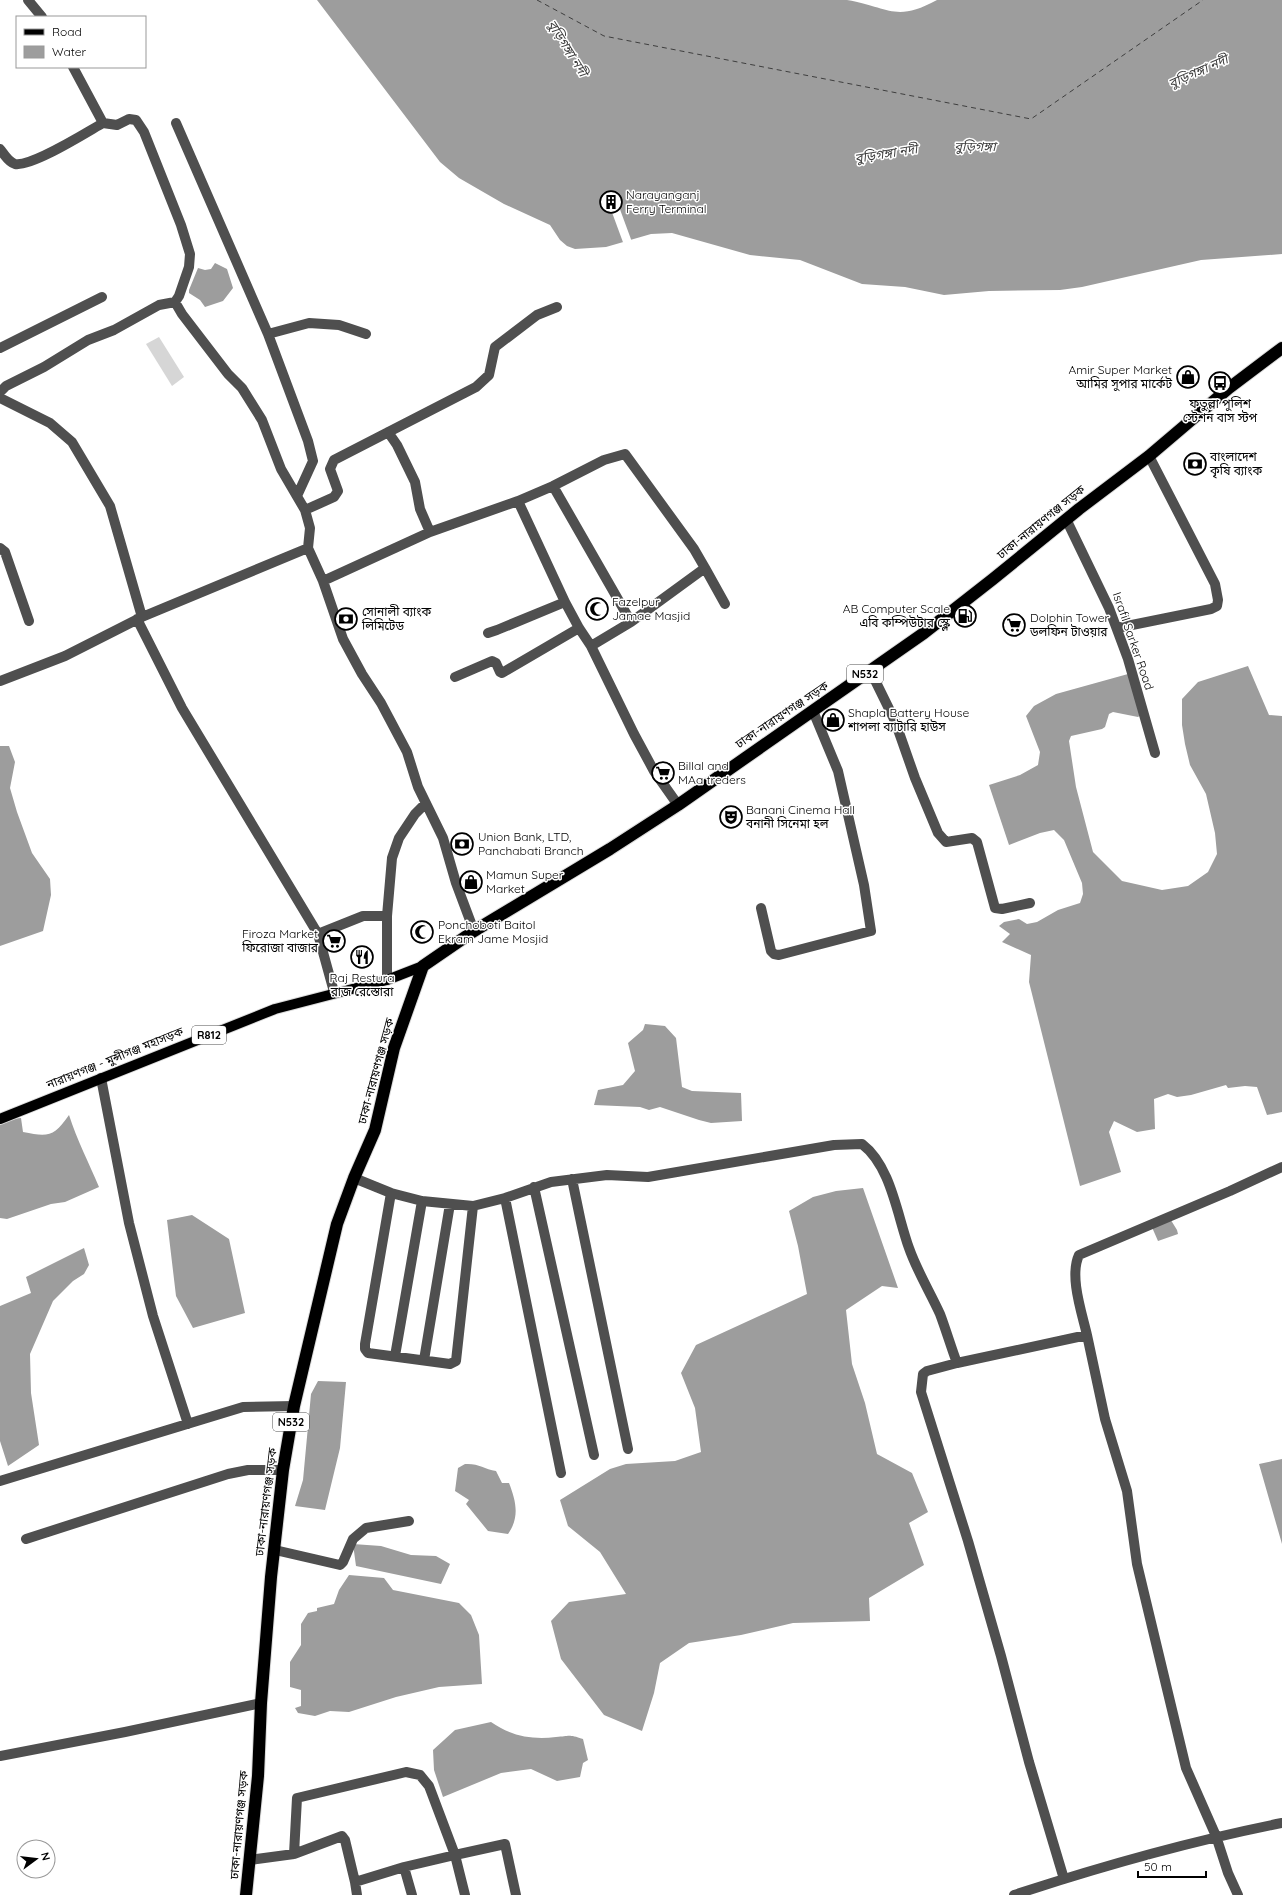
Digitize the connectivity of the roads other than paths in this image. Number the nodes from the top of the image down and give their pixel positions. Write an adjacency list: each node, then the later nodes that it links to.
1 (28, 0): 2 (street)
2 (41, 16)
3 (74, 68): 4 (street)
4 (103, 123): 7 (street); 9 (street)
5 (176, 123): 11 (street)
6 (0, 148): 7 (street)
7 (4, 163)
8 (102, 297): 13 (street)
9 (175, 302): 15 (street); 20 (street)
10 (556, 307): 17 (street)
11 (268, 334): 12 (street); 20 (street)
12 (366, 334)
13 (0, 348)
14 (1280, 353): 18 (highway, ঢাকা-নারায়ণগঞ্জ সড়ক / N532)
15 (0, 392)
16 (0, 398): 31 (street)
17 (388, 432): 22 (street); 24 (street)
18 (1149, 456): 23 (highway, ঢাকা-নারায়ণগঞ্জ সড়ক / N532); 35 (street)
19 (553, 486): 21 (street); 27 (street); 33 (street)
20 (298, 496): 22 (street)
21 (518, 501): 24 (street); 29 (street)
22 (306, 510): 26 (street)
23 (1066, 519): 35 (street, Israfil Sarker Road); 38 (highway, ঢাকা-নারায়ণগঞ্জ সড়ক / N532)
24 (430, 532): 28 (street)
25 (0, 548): 32 (street)
26 (308, 548): 28 (street); 31 (street)
27 (705, 568): 30 (street); 33 (street)
28 (324, 581): 43 (street)
29 (565, 602): 34 (street); 36 (street)
30 (725, 604)
31 (140, 618): 40 (street); 49 (street)
32 (29, 622)
33 (631, 622): 37 (street)
34 (579, 628): 37 (street); 39 (street)
35 (1117, 628): 42 (street, Israfil Sarker Road)
36 (488, 633)
37 (591, 646): 44 (street)
38 (870, 670): 41 (highway, ঢাকা-নারায়ণগঞ্জ সড়ক / N532); 45 (street)
39 (455, 677)
40 (0, 681)
41 (813, 711): 44 (highway, ঢাকা-নারায়ণগঞ্জ সড়ক / N532); 46 (street)
42 (1155, 753)
43 (426, 804): 47 (street); 48 (street)
44 (678, 804): 48 (highway, ঢাকা-নারায়ণগঞ্জ সড়ক / N532)
45 (1030, 903)
46 (761, 908)
47 (387, 916): 49 (street); 51 (street)
48 (474, 931): 50 (highway, ঢাকা-নারায়ণগঞ্জ সড়ক / N532)
49 (318, 934): 52 (street)
50 (423, 966): 51 (main road, নারায়ণগঞ্জ - মুন্সীগঞ্জ মহাসড়ক / R812); 56 (highway, ঢাকা-নারায়ণগঞ্জ সড়ক / N532)
51 (387, 980): 52 (main road, নারায়ণগঞ্জ - মুন্সীগঞ্জ মহাসড়ক / R812)
52 (334, 992): 53 (main road, নারায়ণগঞ্জ - মুন্সীগঞ্জ মহাসড়ক / R812)
53 (101, 1078): 54 (main road, নারায়ণগঞ্জ - মুন্সীগঞ্জ মহাসড়ক / R812); 69 (street)
54 (0, 1119)
55 (1282, 1167): 64 (street)
56 (354, 1178): 59 (street); 68 (highway, ঢাকা-নারায়ণগঞ্জ সড়ক / N532)
57 (572, 1179): 58 (street); 67 (street); 70 (street)
58 (534, 1187): 60 (street); 71 (street)
59 (392, 1193): 61 (street); 65 (street)
60 (506, 1198): 63 (street); 73 (street)
61 (422, 1201): 62 (street); 65 (street)
62 (450, 1204): 63 (street); 66 (street)
63 (473, 1206): 66 (street)
64 (1086, 1335): 67 (street); 81 (street)
65 (395, 1356): 66 (street)
66 (424, 1360)
67 (957, 1363): 86 (street)
68 (294, 1406): 69 (street); 72 (highway, ঢাকা-নারায়ণগঞ্জ সড়ক / N532)
69 (188, 1424): 74 (street)
70 (628, 1449)
71 (594, 1456)
72 (283, 1470): 76 (street); 77 (highway, ঢাকা-নারায়ণগঞ্জ সড়ক / N532)
73 (561, 1473)
74 (0, 1481)
75 (409, 1521): 77 (street)
76 (26, 1539)
77 (275, 1550): 78 (highway, ঢাকা-নারায়ণগঞ্জ সড়ক / N532)
78 (261, 1703): 79 (street); 84 (highway, ঢাকা-নারায়ণগঞ্জ সড়ক / N532)
79 (0, 1756)
80 (1282, 1823): 81 (street)
81 (1216, 1836): 86 (street); 94 (street)
82 (294, 1854): 83 (street); 84 (street); 87 (street)
83 (452, 1856): 85 (street); 91 (street); 92 (street)
84 (249, 1860): 88 (highway, ঢাকা-নারায়ণগঞ্জ সড়ক / N532)
85 (406, 1866): 87 (street); 90 (street)
86 (1064, 1879): 93 (street)
87 (355, 1882): 89 (street)
88 (246, 1895)
89 (357, 1895)
90 (412, 1895)
91 (465, 1895)
92 (516, 1895)
93 (1014, 1895)
94 (1238, 1895)

